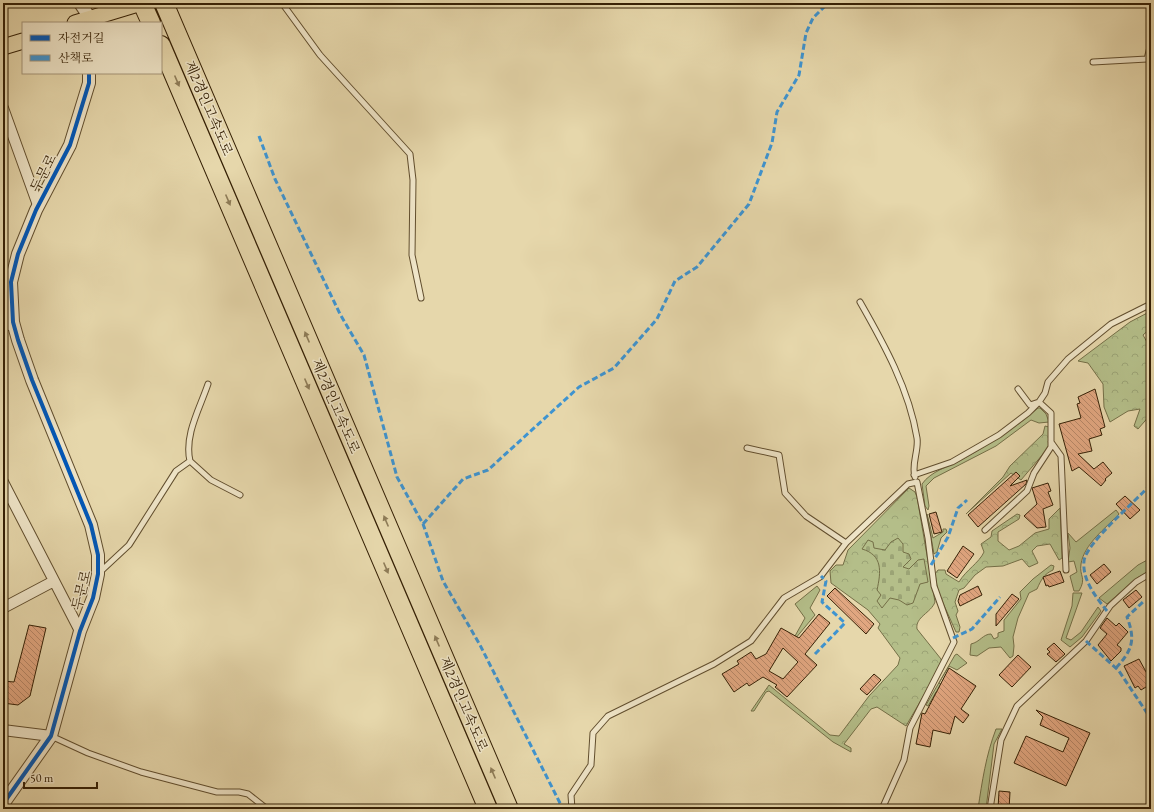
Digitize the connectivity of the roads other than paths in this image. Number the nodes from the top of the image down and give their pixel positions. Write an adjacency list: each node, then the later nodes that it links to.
1 (80, 3): 5 (street)
2 (142, 3): 5 (main road); 7 (highway)
3 (164, 3): 47 (highway, 제2경인고속도로, one-way to 3)
4 (282, 3): 18 (lane)
5 (90, 20): 6 (main road)
6 (80, 22)
7 (151, 22)
8 (22, 40): 10 (main road)
9 (1151, 43): 12 (lane)
10 (3, 47)
11 (162, 47): 40 (highway, 제2경인고속도로, one-way to 40)
12 (1092, 62)
13 (89, 74): 16 (street, 두문로)
14 (3, 108): 15 (street)
15 (8, 133): 16 (street)
16 (38, 205): 17 (street, 두문로)
17 (7, 281): 21 (street, 두문로)
18 (421, 298)
19 (860, 302): 28 (lane)
20 (1151, 304): 24 (lane)
21 (8, 324): 36 (street, 두문로)
22 (208, 384): 27 (lane)
23 (1018, 389): 24 (lane)
24 (1039, 402): 25 (lane); 28 (lane)
25 (1051, 442): 32 (lane); 34 (lane)
26 (747, 448): 33 (lane)
27 (190, 461): 31 (lane); 36 (lane)
28 (914, 476): 30 (lane)
29 (3, 482): 37 (street)
30 (917, 482): 33 (lane); 49 (lane)
31 (240, 495)
32 (985, 530)
33 (846, 543): 48 (lane)
34 (1066, 570)
35 (1151, 573): 50 (lane)
36 (98, 574): 39 (street, 두문로)
37 (54, 582): 38 (street); 39 (street)
38 (3, 608)
39 (80, 631): 42 (street, 두문로)
40 (426, 660): 45 (highway); 46 (highway, 제2경인고속도로)
41 (3, 730): 42 (street)
42 (51, 736): 43 (street, 두문로); 44 (lane)
43 (3, 804)
44 (267, 809)
45 (475, 809)
46 (488, 809)
47 (509, 809)
48 (572, 809)
49 (882, 809)
50 (990, 809)

